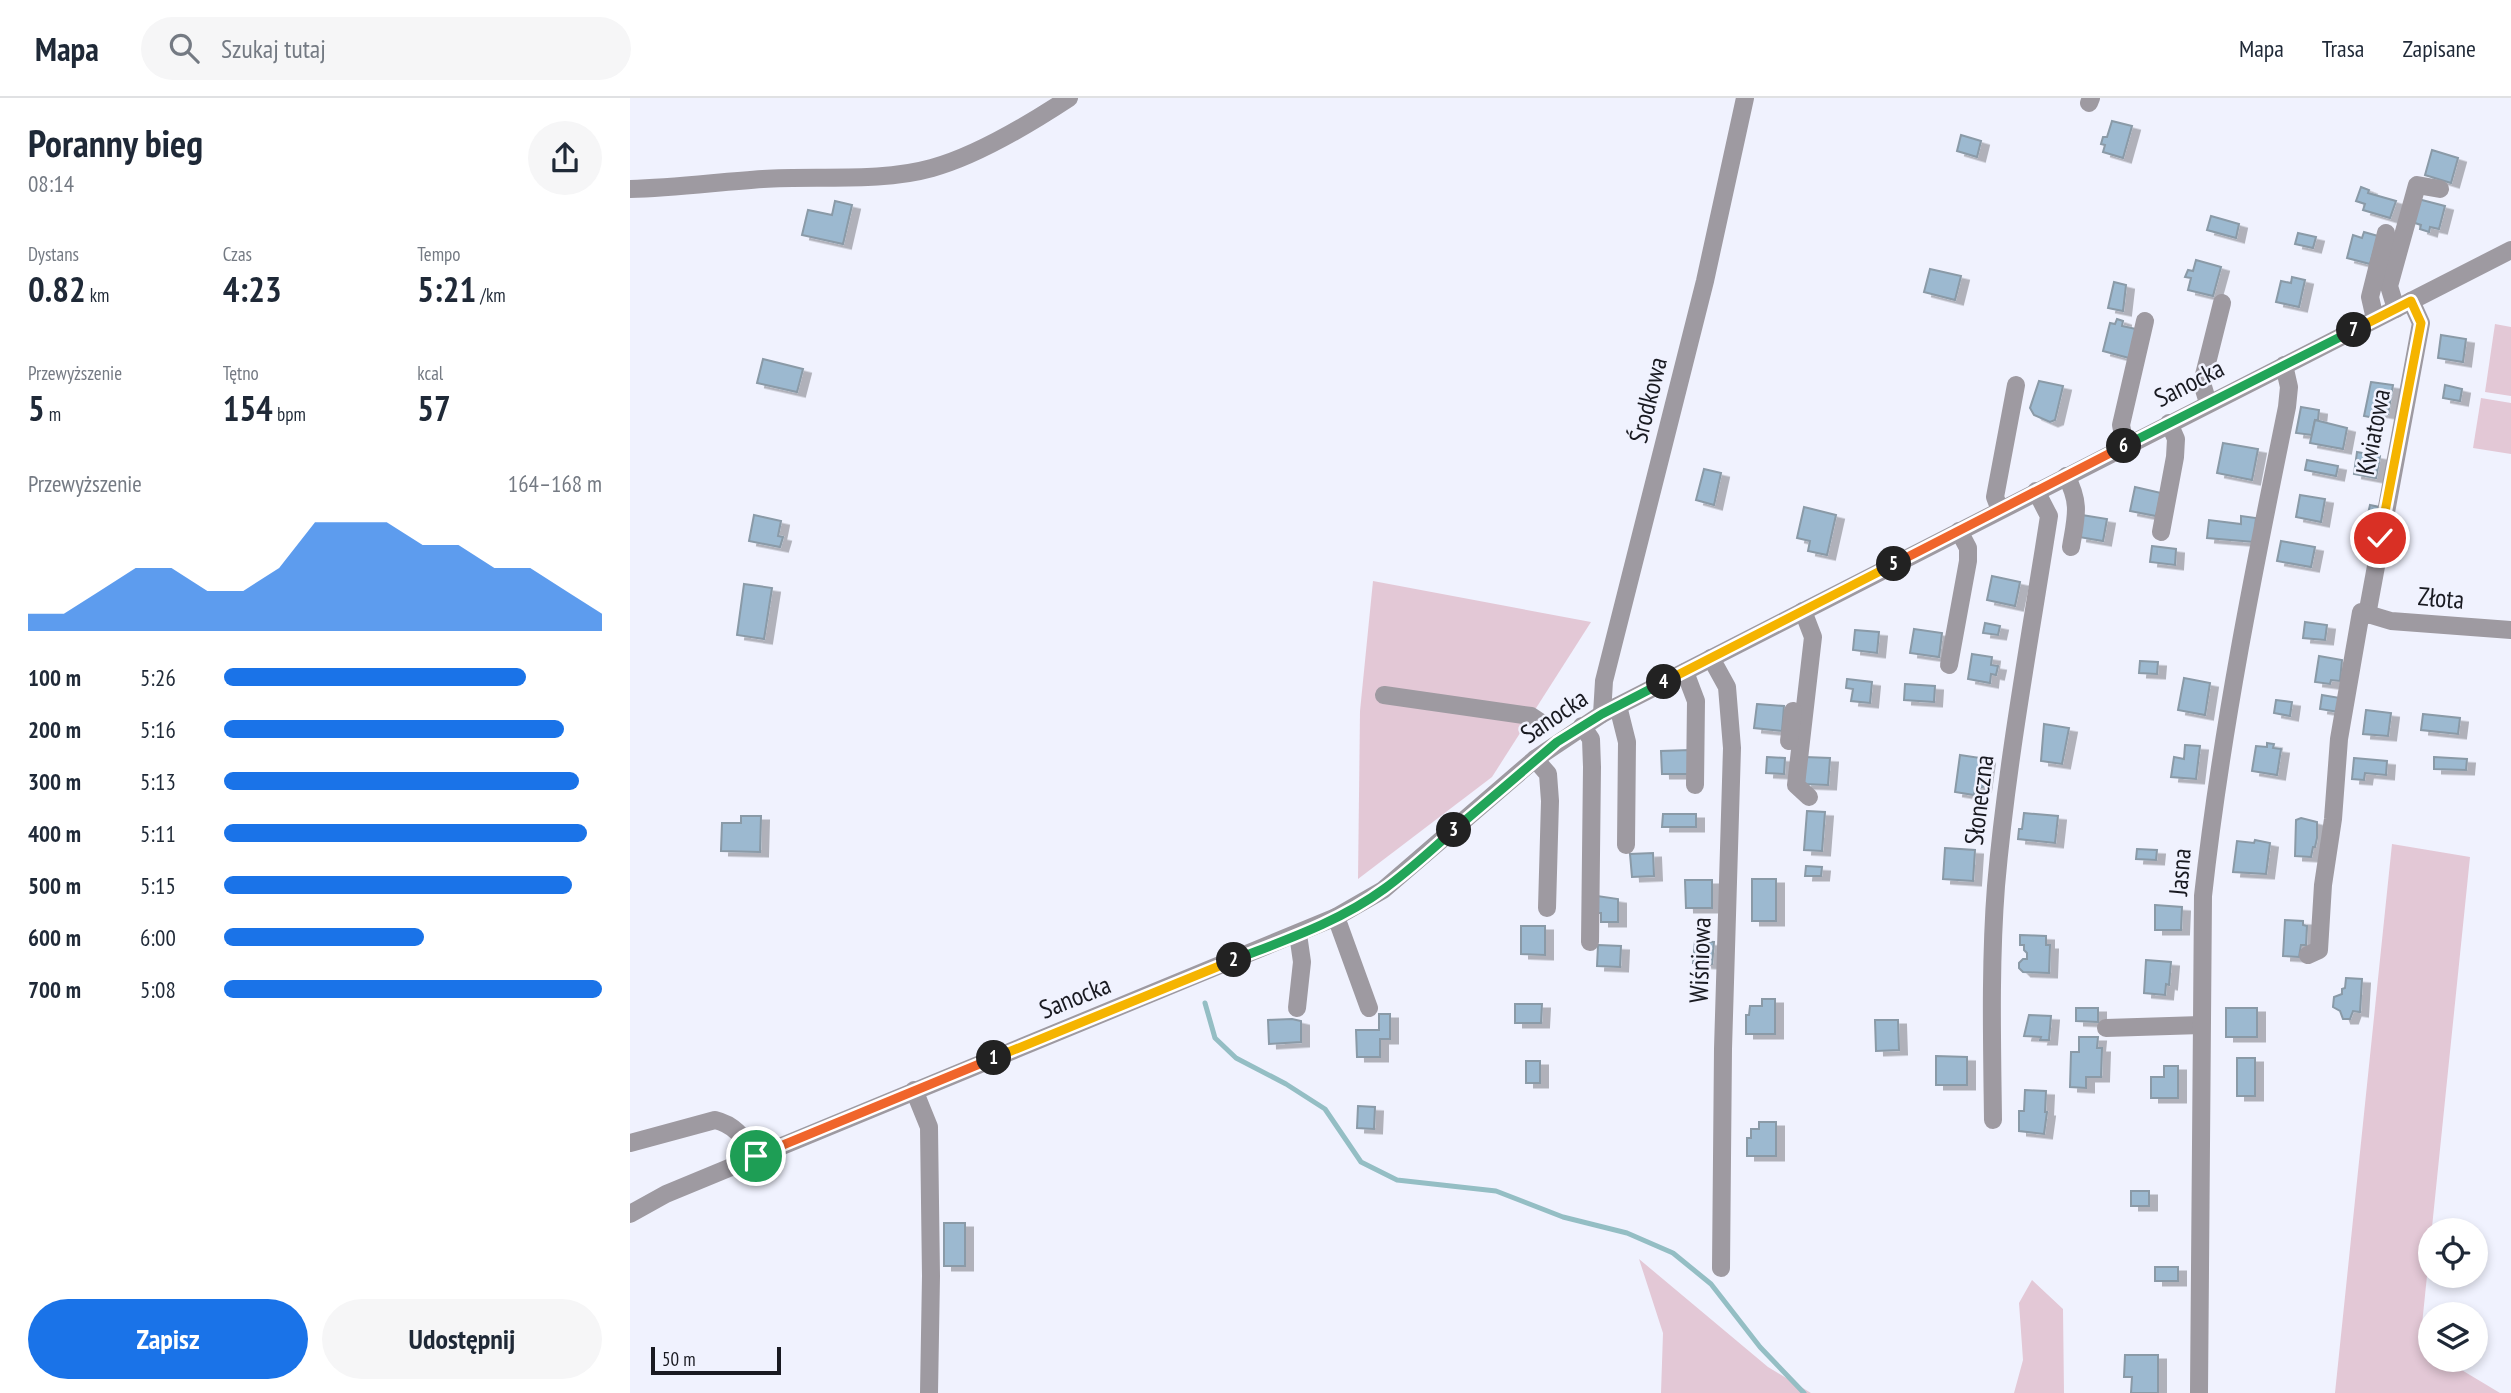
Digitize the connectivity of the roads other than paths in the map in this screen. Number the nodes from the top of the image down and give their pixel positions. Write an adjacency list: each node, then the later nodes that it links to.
1 (1069, 98): 3 (street)
2 (1745, 98): 29 (street, Środkowa)
3 (630, 189)
4 (2440, 189): 8 (street, Kwiatowa)
5 (2386, 233): 9 (street)
6 (2511, 250): 8 (street, Sanocka)
7 (2221, 303): 13 (street)
8 (2404, 305): 9 (street, Sanocka); 23 (street, Kwiatowa)
9 (2375, 319): 11 (street, Sanocka)
10 (2145, 321): 15 (street)
11 (2284, 365): 13 (street, Sanocka); 44 (street, Jasna)
12 (2016, 385): 18 (street)
13 (2208, 403): 14 (street, Sanocka)
14 (2169, 423): 15 (street, Sanocka); 20 (street)
15 (2125, 445): 16 (street, Sanocka)
16 (2066, 476): 17 (street, Sanocka); 21 (street)
17 (2036, 491): 18 (street, Sanocka); 47 (street, Słoneczna)
18 (2000, 510): 19 (street, Sanocka)
19 (1959, 531): 22 (street, Sanocka); 26 (street)
20 (2161, 532)
21 (2071, 547)
22 (1798, 614): 25 (street, Sanocka); 32 (street); 35 (street)
23 (2367, 615): 24 (street, Złota); 41 (street, Kwiatowa)
24 (2511, 630)
25 (1711, 659): 27 (street, Sanocka); 51 (street, Wiśniowa)
26 (1949, 665)
27 (1685, 672): 29 (street, Sanocka); 34 (street)
28 (1384, 695): 30 (street)
29 (1610, 710): 31 (street, Sanocka); 36 (street, Środkowa)
30 (1542, 724)
31 (1582, 726): 33 (street, Sanocka); 40 (street)
32 (1789, 741)
33 (1535, 759): 37 (street); 38 (street, Sanocka)
34 (1696, 785)
35 (1809, 797)
36 (1626, 845)
37 (1548, 908)
38 (1336, 917): 39 (street, Sanocka); 43 (street)
39 (1298, 934): 42 (street); 46 (street, Sanocka)
40 (1590, 942)
41 (2308, 955)
42 (1297, 1008)
43 (1369, 1008)
44 (2201, 1025): 45 (street); 53 (street, Jasna)
45 (2106, 1028)
46 (914, 1090): 49 (street, Sanocka); 52 (street)
47 (1993, 1120)
48 (630, 1143): 49 (street)
49 (756, 1156): 50 (street, Sanocka)
50 (630, 1214)
51 (1721, 1268)
52 (929, 1393)
53 (2199, 1393)

